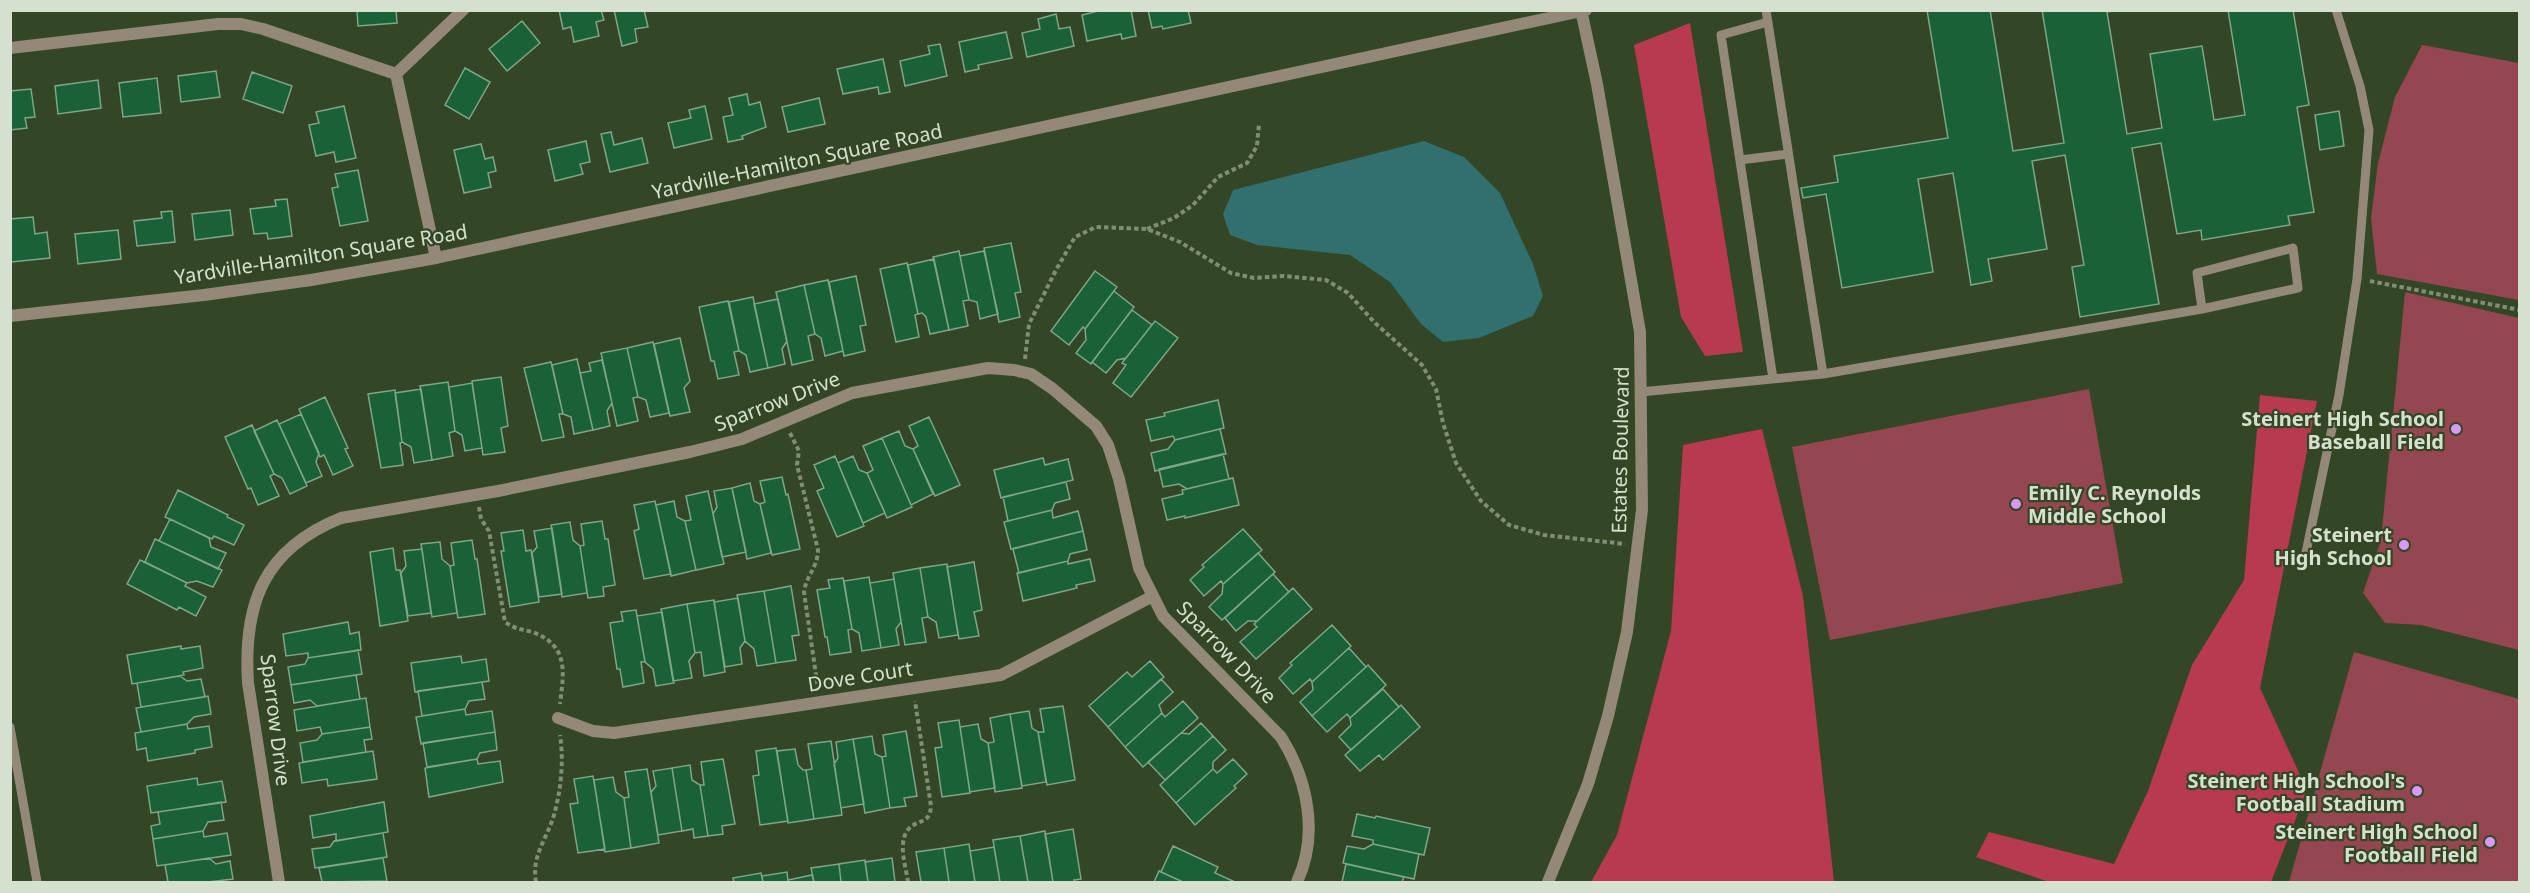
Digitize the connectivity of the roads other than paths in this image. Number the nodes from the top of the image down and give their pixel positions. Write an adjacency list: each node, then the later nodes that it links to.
1 (463, 10): 7 (street)
2 (1766, 10): 5 (lane)
3 (2336, 10): 16 (lane)
4 (1583, 11): 10 (street, Yardville-Hamilton Square Road); 15 (street, Estates Boulevard)
5 (1768, 22): 8 (lane); 9 (lane)
6 (10, 48): 7 (street)
7 (396, 74): 10 (street)
8 (1788, 154): 9 (lane); 13 (lane)
9 (1740, 160): 14 (lane)
10 (436, 258): 12 (street, Yardville-Hamilton Square Road)
11 (2202, 309): 11 (lane); 13 (lane)
12 (10, 316)
13 (1823, 374): 14 (lane)
14 (1773, 379): 15 (lane)
15 (1641, 392): 23 (street, Estates Boulevard)
16 (2304, 562)
17 (1153, 596): 18 (street, Dove Court); 21 (street, Sparrow Drive); 22 (street, Sparrow Drive)
18 (558, 718)
19 (10, 727): 20 (lane)
20 (37, 882)
21 (279, 882)
22 (1297, 882)
23 (1548, 882)

